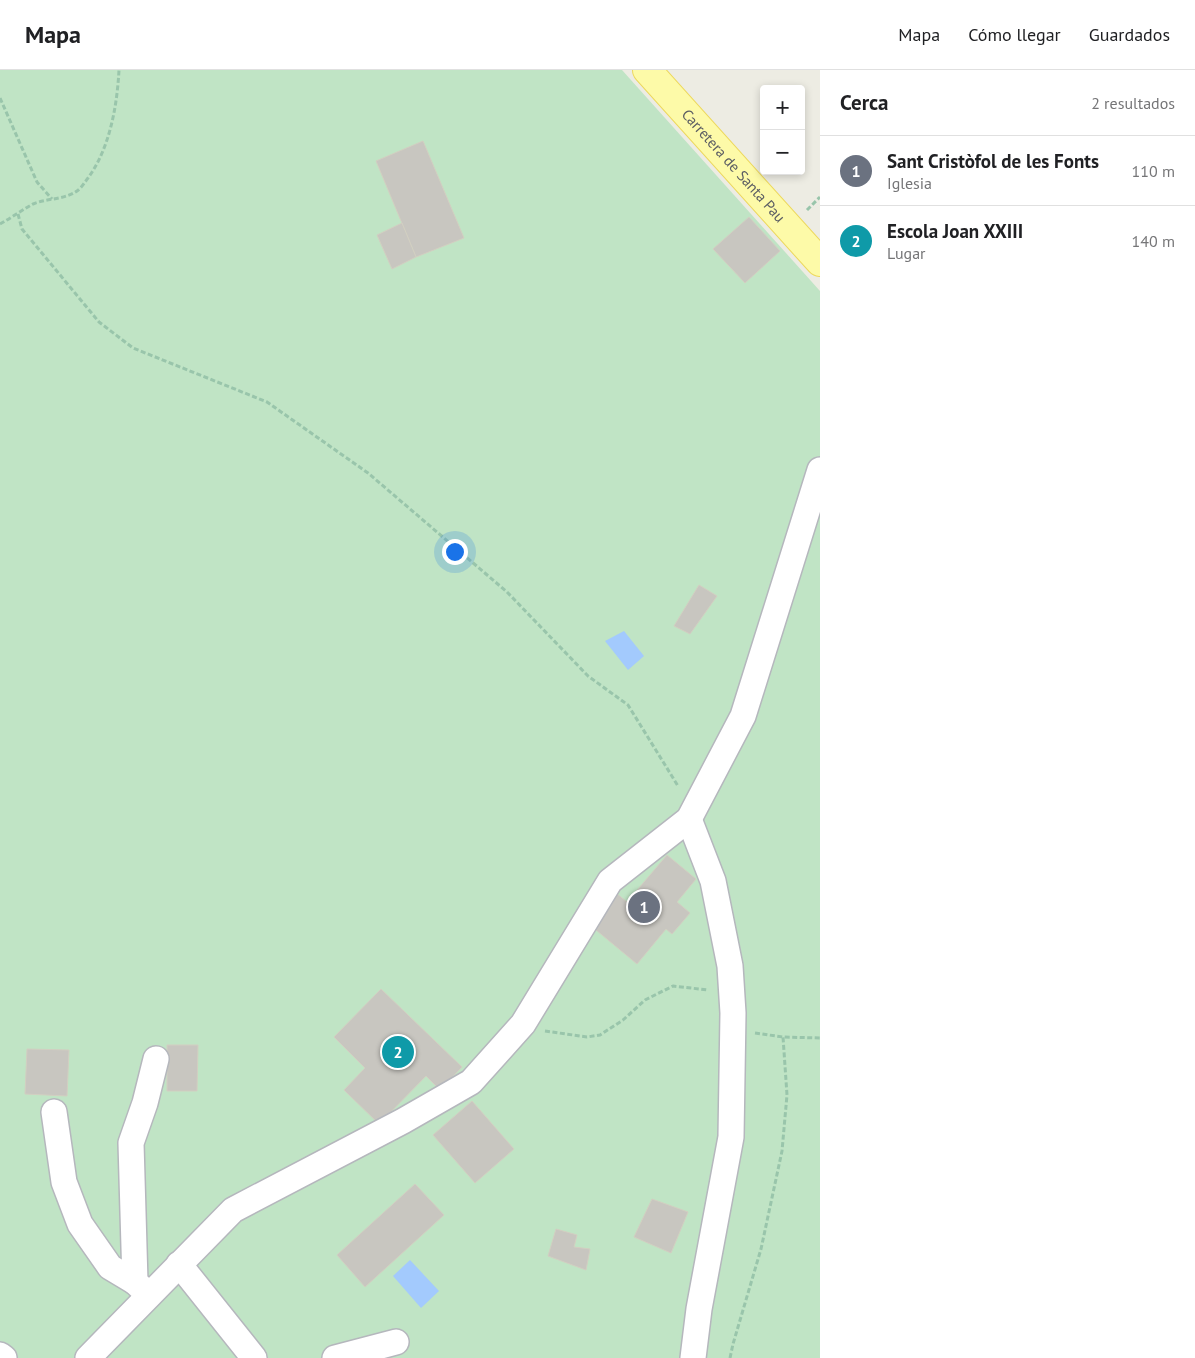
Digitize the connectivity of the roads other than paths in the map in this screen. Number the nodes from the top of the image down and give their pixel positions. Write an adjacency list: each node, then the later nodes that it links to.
1 (647, 70): 2 (main road, Carretera de Santa Pau)
2 (820, 262)
3 (820, 470): 4 (street)
4 (689, 820): 7 (street); 15 (street)
5 (156, 1059): 8 (street)
6 (54, 1112): 8 (street)
7 (179, 1264): 8 (street); 13 (street)
8 (142, 1288): 12 (street)
9 (396, 1342): 14 (street)
10 (0, 1354): 11 (street)
11 (4, 1358)
12 (88, 1358)
13 (254, 1358)
14 (335, 1358)
15 (693, 1358)

